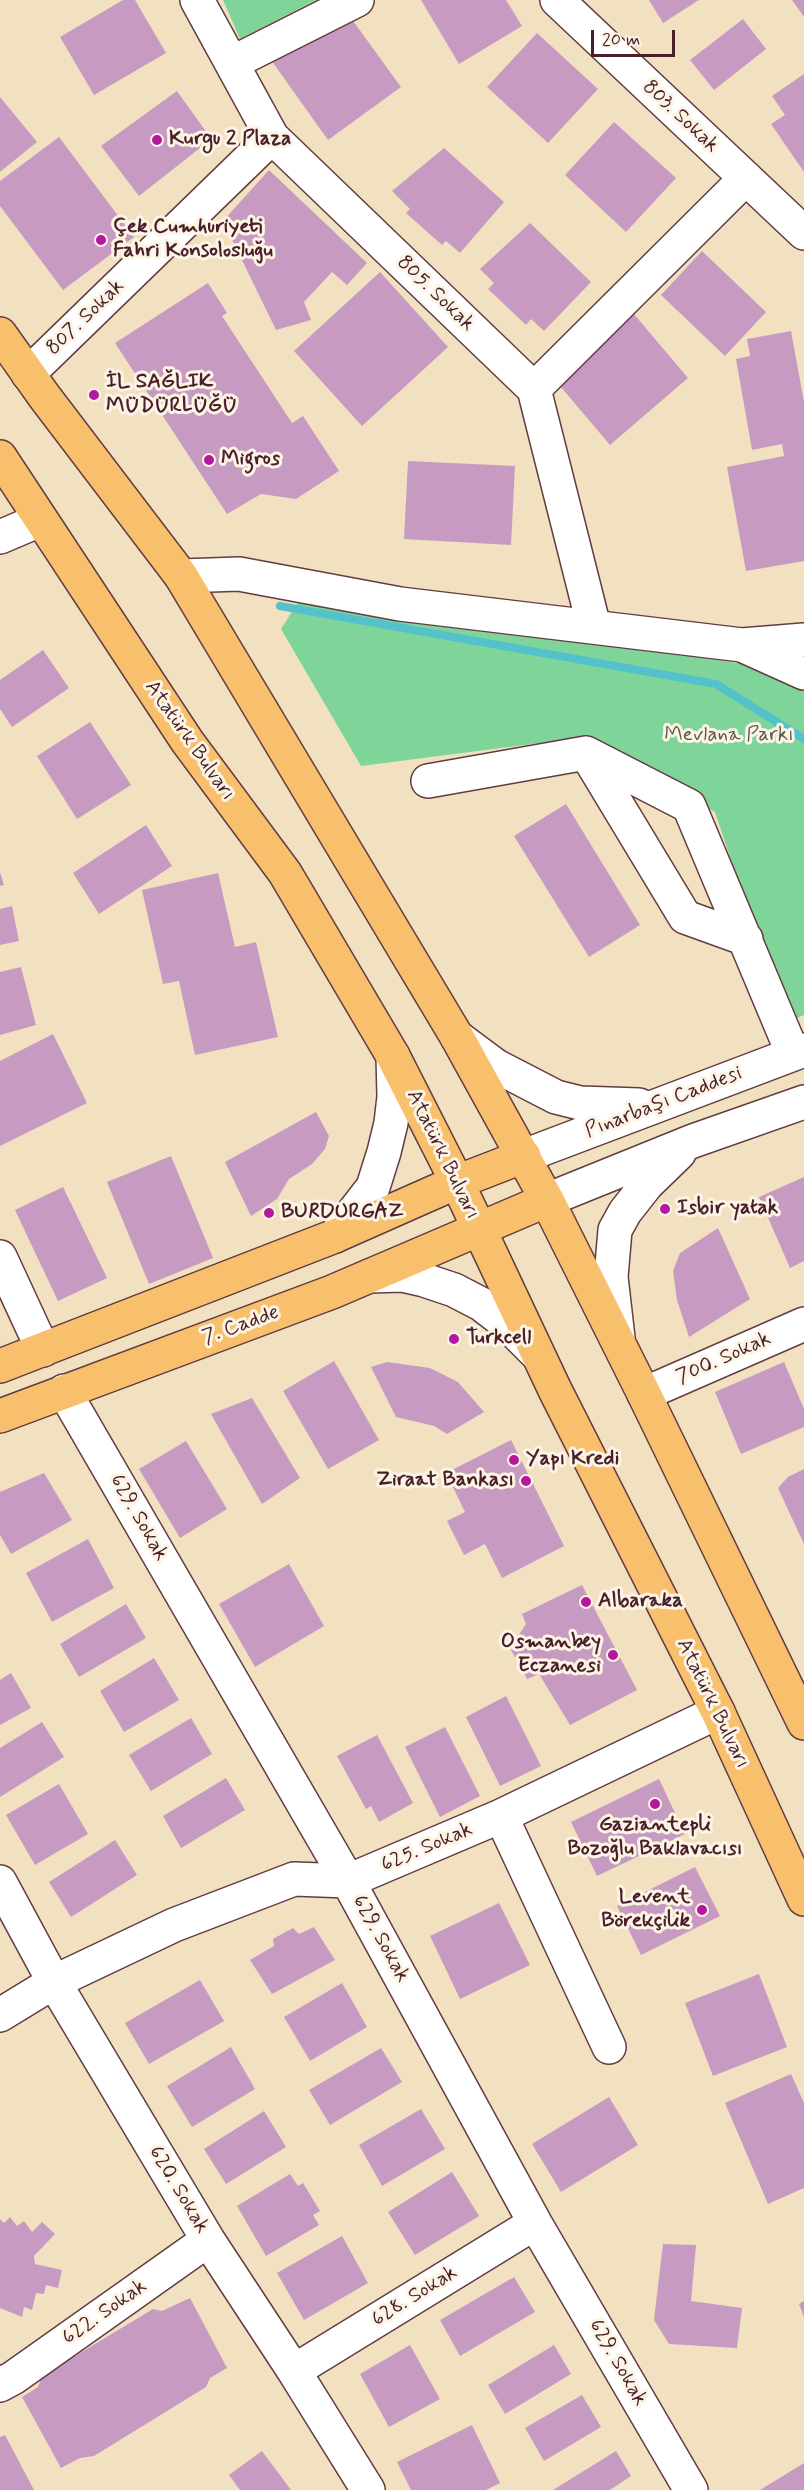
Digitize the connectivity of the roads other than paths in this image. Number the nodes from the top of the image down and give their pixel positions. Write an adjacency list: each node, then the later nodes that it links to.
1 (197, 0): 4 (street, 805. Sokak)
2 (357, 0): 4 (street)
3 (557, 0): 6 (street, 803. Sokak)
4 (232, 63): 5 (street, 805. Sokak)
5 (272, 136): 9 (street, 807. Sokak); 10 (street, 805. Sokak)
6 (746, 178): 7 (street, 803. Sokak); 10 (street)
7 (804, 233)
8 (0, 334): 9 (main road)
9 (28, 374): 14 (main road)
10 (534, 389): 15 (street)
11 (0, 457): 12 (main road, Atatürk Bulvarı)
12 (40, 520): 13 (street); 24 (main road, Atatürk Bulvarı)
13 (0, 537)
14 (181, 576): 15 (street); 22 (main road)
15 (594, 627): 17 (street)
16 (804, 640): 17 (street)
17 (742, 645): 18 (street)
18 (804, 673)
19 (585, 753): 20 (street); 21 (street); 21 (street)
20 (428, 781)
21 (746, 939): 23 (street)
22 (457, 1037): 26 (street); 28 (main road)
23 (799, 1052): 26 (street, Pınarbaşı Caddesi)
24 (393, 1056): 29 (main road, Atatürk Bulvarı); 32 (street)
25 (804, 1102): 27 (street)
26 (656, 1105): 28 (street, Pınarbaşı Caddesi)
27 (693, 1141): 30 (street); 36 (street)
28 (524, 1156): 29 (main road); 30 (main road)
29 (458, 1182): 31 (main road, Atatürk Bulvarı); 32 (main road)
30 (547, 1200): 31 (main road, 7. Cadde); 36 (main road)
31 (480, 1230): 34 (main road, 7. Cadde); 38 (main road, Atatürk Bulvarı)
32 (335, 1236): 37 (main road)
33 (0, 1257): 37 (street)
34 (370, 1276): 38 (street); 40 (main road, 7. Cadde)
35 (804, 1324): 41 (street, 700. Sokak)
36 (619, 1343): 41 (main road)
37 (43, 1350): 39 (main road)
38 (539, 1357): 44 (main road, Atatürk Bulvarı)
39 (0, 1366)
40 (64, 1391): 42 (main road, 7. Cadde); 47 (street, 629. Sokak)
41 (644, 1394): 43 (main road)
42 (0, 1416)
43 (797, 1688): 45 (main road)
44 (718, 1712): 46 (street, 625. Sokak); 49 (main road, Atatürk Bulvarı)
45 (804, 1723)
46 (501, 1816): 47 (street, 625. Sokak); 52 (street)
47 (348, 1881): 50 (street, 625. Sokak); 53 (street, 629. Sokak)
48 (0, 1882): 50 (street, 620. Sokak)
49 (804, 1899)
50 (54, 1982): 51 (street, 625. Sokak); 54 (street, 620. Sokak)
51 (0, 2015)
52 (609, 2047)
53 (536, 2223): 55 (street, 628. Sokak); 58 (street, 629. Sokak)
54 (208, 2240): 55 (street, 620. Sokak); 56 (street, 622. Sokak)
55 (294, 2371): 57 (street, 620. Sokak)
56 (0, 2385)
57 (368, 2490)
58 (691, 2490)

